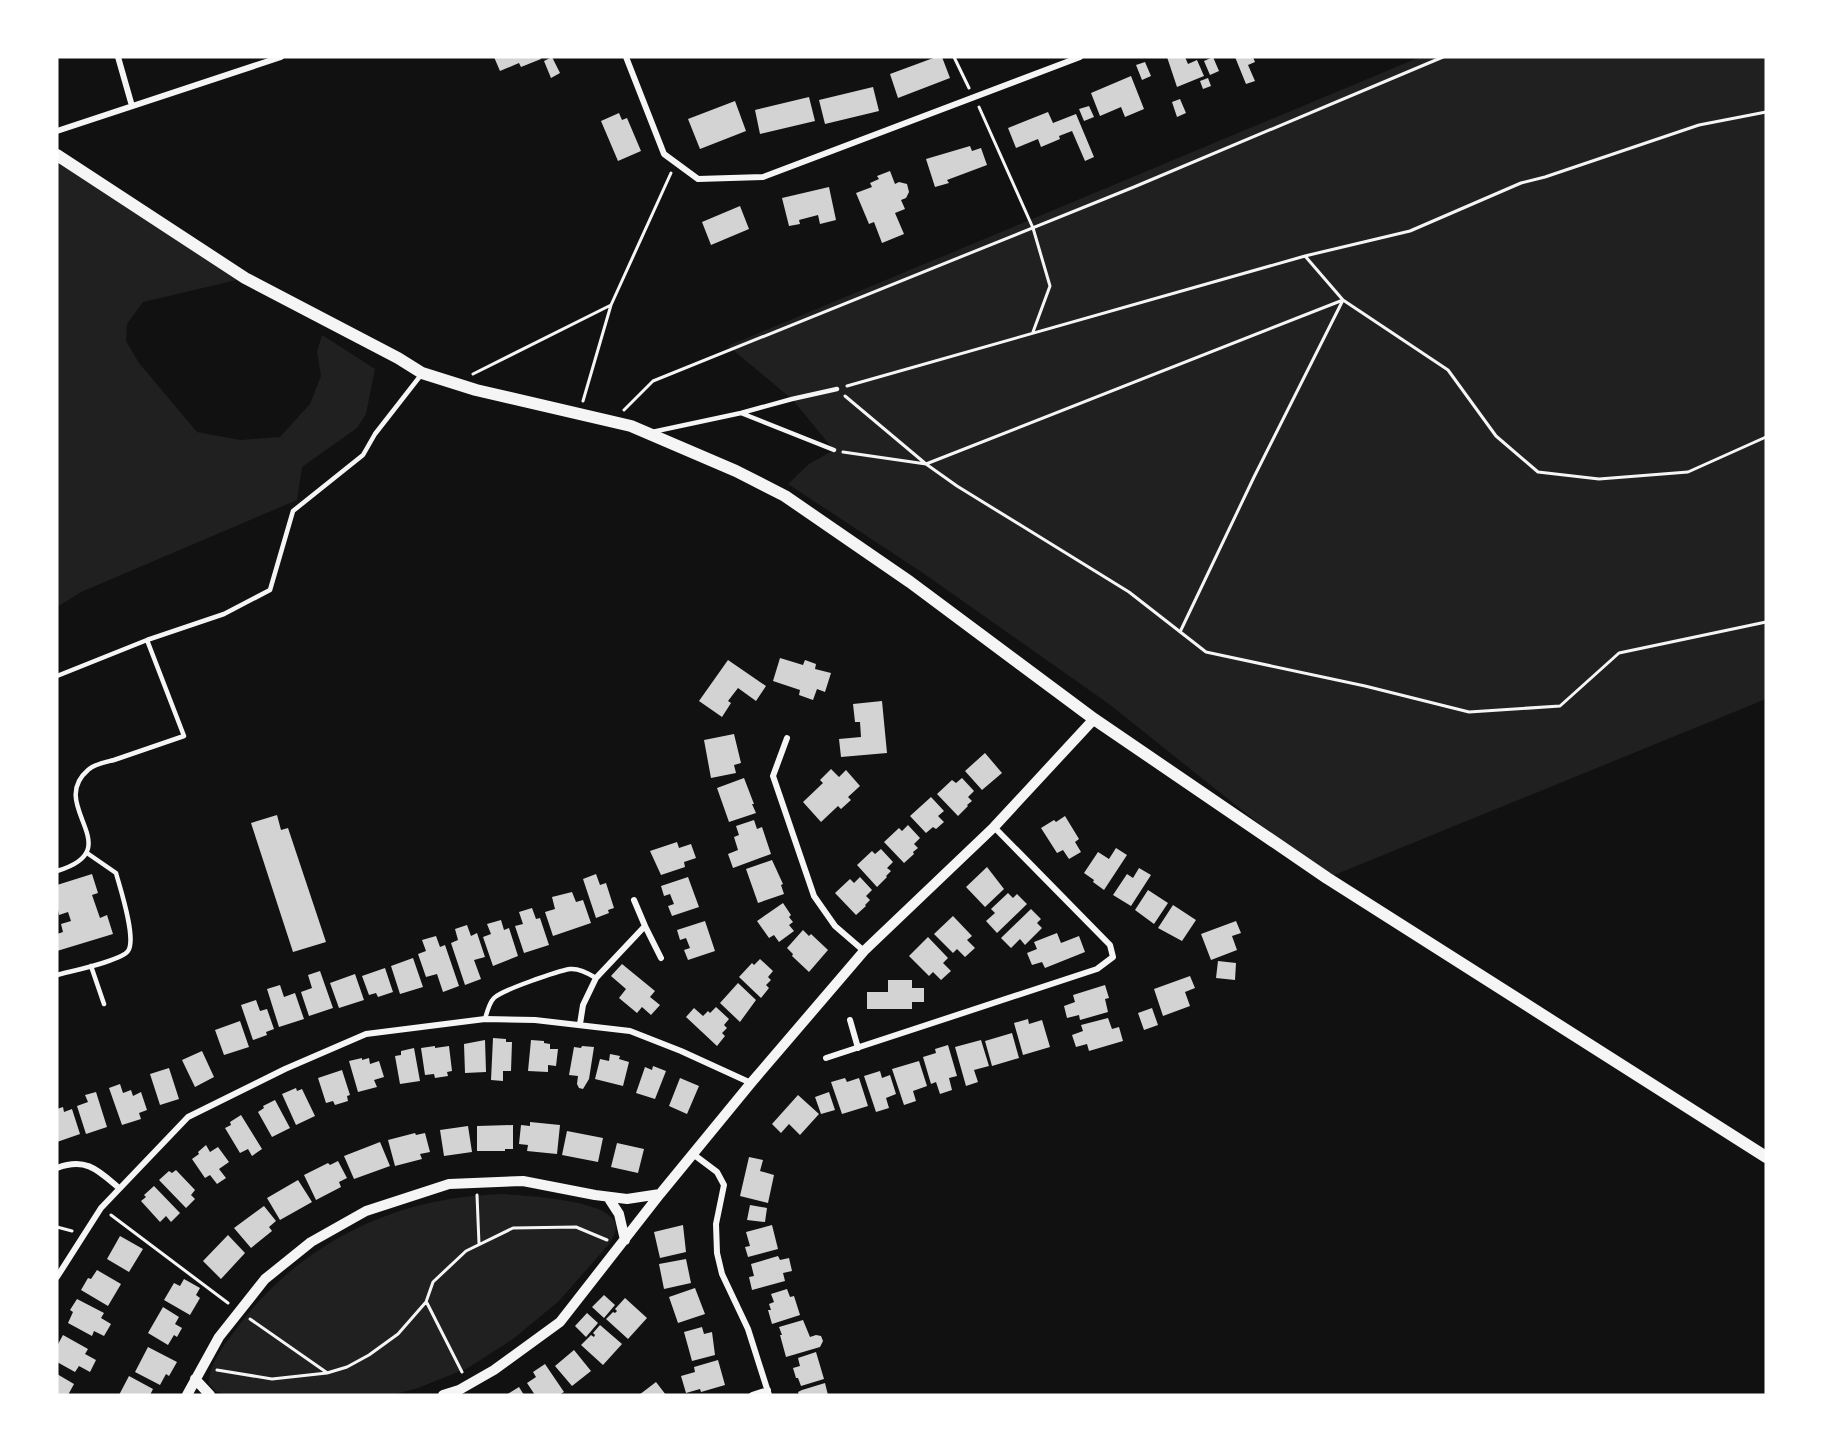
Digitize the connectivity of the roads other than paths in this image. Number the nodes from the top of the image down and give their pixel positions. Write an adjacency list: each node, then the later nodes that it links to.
1 (118, 57): 5 (street)
2 (281, 57): 5 (street)
3 (626, 57): 4 (street)
4 (1080, 57)
5 (132, 106): 6 (street)
6 (57, 131)
7 (57, 155): 8 (main road)
8 (422, 373): 11 (main road); 13 (lane)
9 (837, 389): 10 (lane)
10 (741, 413): 11 (lane); 12 (lane)
11 (649, 433): 15 (main road)
12 (834, 450)
13 (147, 640): 14 (lane); 18 (lane)
14 (57, 676)
15 (1094, 719): 17 (street); 35 (main road)
16 (787, 738): 22 (street)
17 (994, 827): 22 (street); 31 (street)
18 (87, 853): 19 (lane); 24 (lane)
19 (57, 871)
20 (634, 900): 21 (street)
21 (645, 926): 23 (street); 26 (street)
22 (864, 951): 33 (street)
23 (661, 958)
24 (91, 966): 25 (lane); 27 (lane)
25 (57, 975)
26 (596, 978): 28 (lane); 30 (street)
27 (104, 1004)
28 (485, 1019): 30 (street); 37 (street)
29 (850, 1020): 31 (street)
30 (580, 1024): 33 (street)
31 (858, 1048): 32 (street)
32 (826, 1058)
33 (750, 1083): 34 (street)
34 (693, 1154): 38 (street); 43 (street)
35 (1766, 1157)
36 (57, 1168): 37 (street)
37 (119, 1188): 41 (street)
38 (660, 1194): 39 (street); 40 (street)
39 (608, 1197): 40 (street); 42 (street)
40 (622, 1243): 46 (street)
41 (57, 1277)
42 (195, 1379): 44 (street); 45 (street)
43 (768, 1392): 47 (street)
44 (187, 1395)
45 (210, 1395)
46 (443, 1395)
47 (752, 1395)

